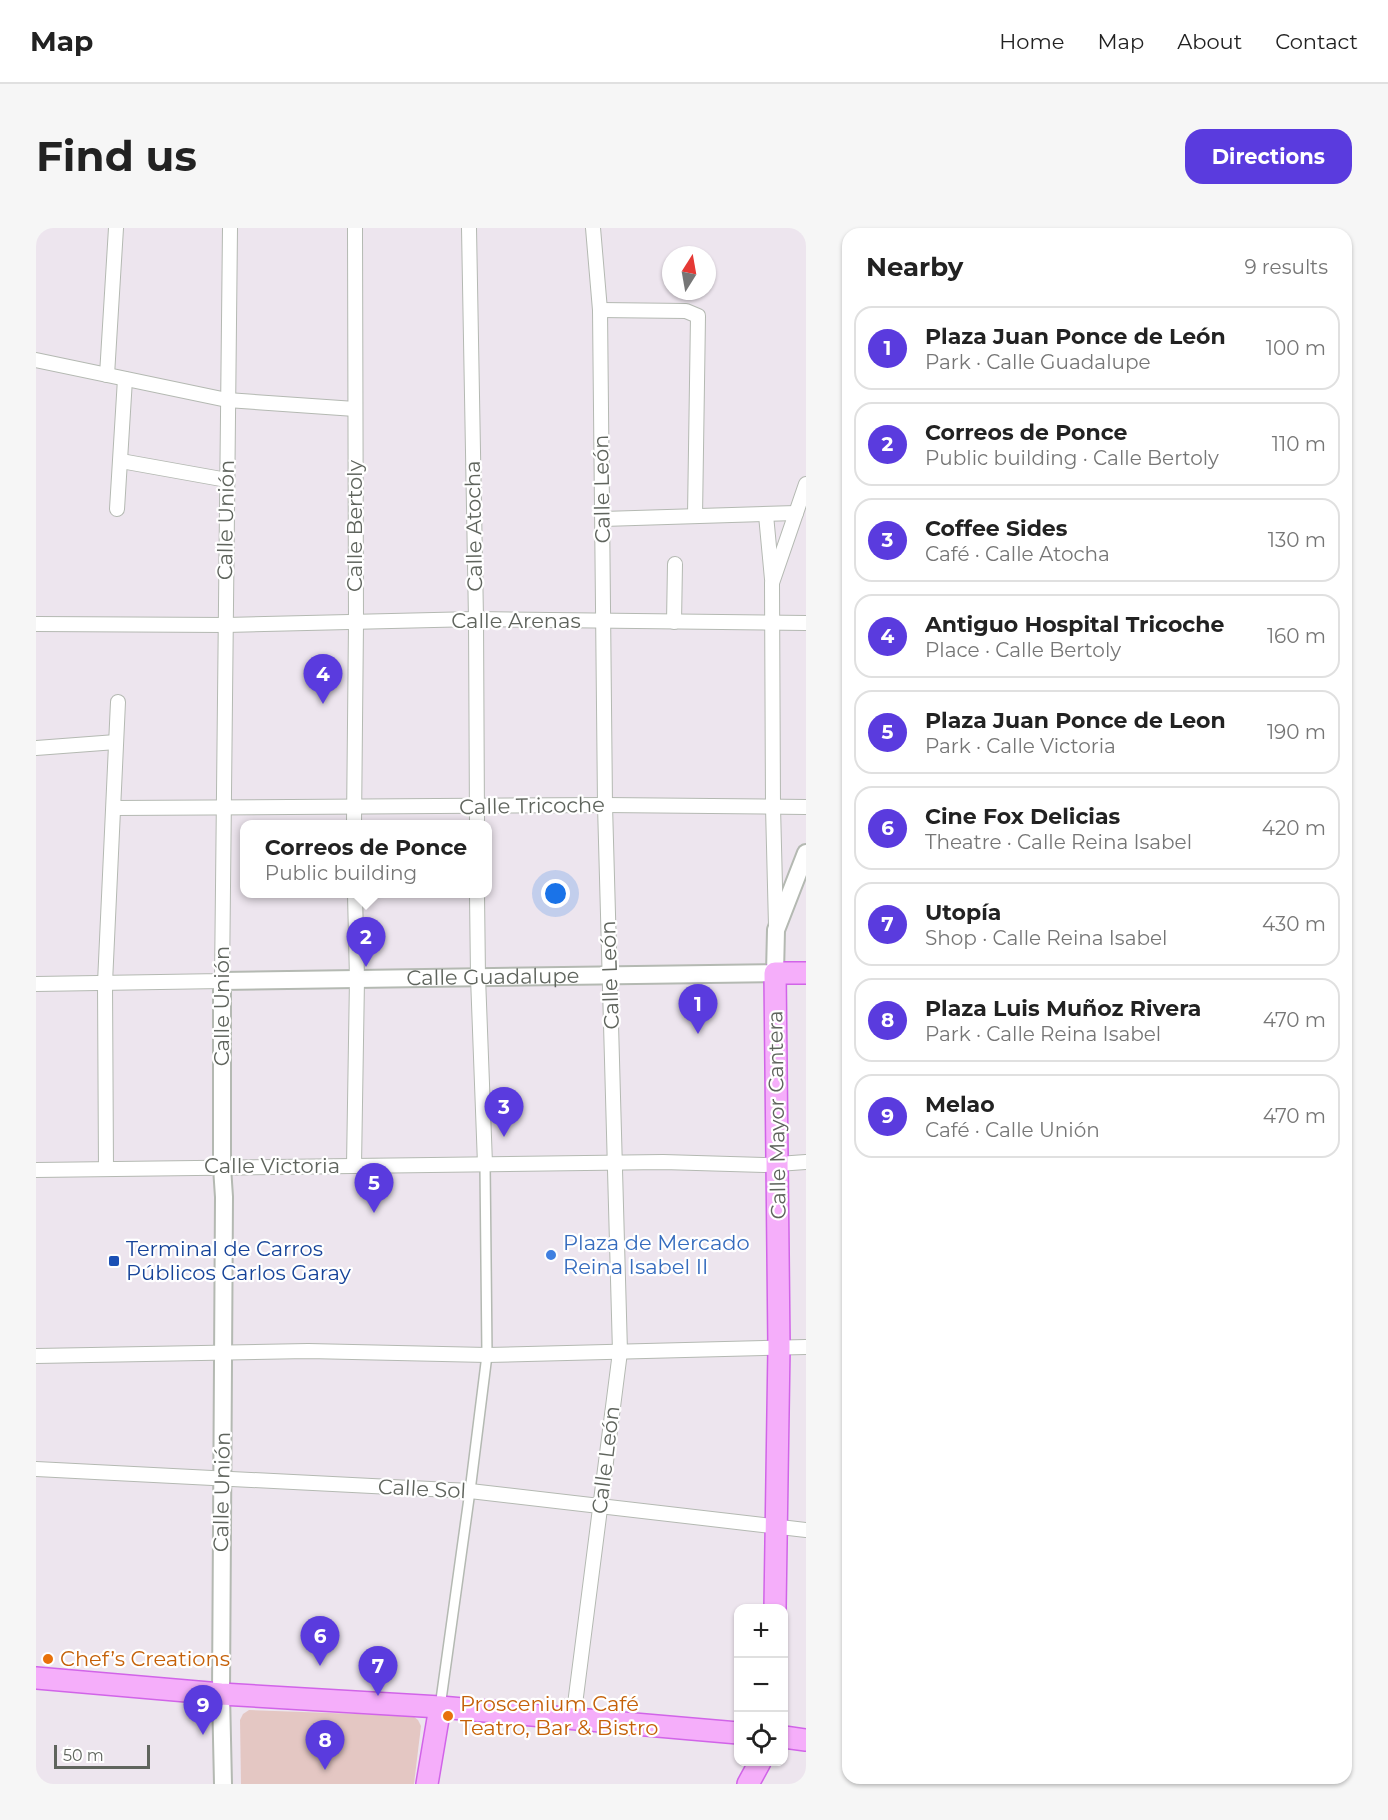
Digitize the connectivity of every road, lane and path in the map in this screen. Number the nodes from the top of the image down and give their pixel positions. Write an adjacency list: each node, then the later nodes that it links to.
1 (116, 228): 8 (street)
2 (230, 228): 10 (street, Calle Unión)
3 (355, 228): 11 (street, Calle Bertoly)
4 (469, 228): 22 (street, Calle Atocha)
5 (593, 228): 6 (street, Calle León)
6 (600, 310): 18 (street); 19 (street, Calle León)
7 (36, 360): 8 (street)
8 (107, 375): 9 (street)
9 (125, 379): 10 (street); 12 (street)
10 (227, 400): 11 (street); 13 (street, Calle Unión)
11 (354, 409): 26 (street, Calle Bertoly)
12 (121, 461): 13 (street); 15 (street)
13 (227, 480): 29 (street, Calle Unión)
14 (806, 484): 16 (street)
15 (117, 508)
16 (796, 513): 17 (street); 21 (street)
17 (766, 515): 18 (street); 21 (street)
18 (694, 516): 19 (street)
19 (603, 519): 23 (street, Calle León)
20 (675, 564): 25 (street)
21 (772, 583): 24 (street, Calle Mayor Cantera)
22 (476, 620): 23 (street, Calle Arenas); 26 (street, Calle Arenas); 36 (street, Calle Atocha)
23 (604, 621): 25 (street, Calle Arenas); 33 (street, Calle León)
24 (772, 621): 25 (street, Calle Arenas); 27 (street, Calle Arenas); 37 (street, Calle Mayor Cantera)
25 (674, 622)
26 (356, 623): 29 (street, Calle Arenas); 35 (street, Calle Bertoly)
27 (806, 623)
28 (36, 624): 29 (street, Calle Arenas)
29 (226, 626): 34 (street, Calle Unión)
30 (117, 702): 31 (street)
31 (116, 742): 32 (street); 39 (street)
32 (36, 748)
33 (605, 805): 36 (street, Calle Tricoche); 37 (street, Calle Tricoche); 48 (street, Calle León)
34 (222, 807): 35 (street, Calle Tricoche); 39 (street, Calle Tricoche); 51 (street, Calle Unión)
35 (353, 807): 36 (street, Calle Tricoche); 40 (street, Calle Bertoly)
36 (477, 807): 41 (street, Calle Atocha)
37 (773, 807): 38 (street, Calle Tricoche); 45 (street, Calle Mayor Cantera)
38 (806, 807)
39 (114, 808): 52 (street)
40 (354, 820)
41 (477, 820)
42 (806, 853): 45 (street)
43 (355, 898): 50 (street)
44 (477, 898): 49 (street)
45 (776, 930): 46 (street, Calle Mayor Cantera)
46 (775, 973): 47 (main road, Calle Guadalupe); 48 (street, Calle Guadalupe); 56 (main road, Calle Mayor Cantera)
47 (806, 973)
48 (610, 975): 49 (street, Calle Guadalupe); 55 (street, Calle León)
49 (478, 977): 50 (street, Calle Guadalupe); 57 (street)
50 (357, 979): 51 (street, Calle Guadalupe); 58 (street)
51 (222, 981): 52 (street, Calle Guadalupe); 59 (street, Calle Unión)
52 (105, 983): 53 (street, Calle Guadalupe); 60 (street)
53 (36, 984)
54 (806, 1162): 56 (street, Calle Victoria)
55 (615, 1163): 56 (street, Calle Victoria); 57 (street, Calle Victoria); 65 (street, Calle León)
56 (777, 1163): 62 (main road, Calle Mayor Cantera)
57 (485, 1164): 58 (street, Calle Victoria); 66 (street)
58 (354, 1166): 59 (street, Calle Victoria)
59 (222, 1167): 60 (street, Calle Victoria); 64 (street, Calle Unión)
60 (106, 1169): 61 (street, Calle Victoria)
61 (36, 1170)
62 (779, 1347): 63 (street); 65 (street); 72 (main road, Calle Mayor Cantera)
63 (806, 1347)
64 (224, 1352): 66 (street); 67 (street); 69 (street, Calle Unión)
65 (620, 1352): 66 (street); 71 (street, Calle León)
66 (487, 1355): 70 (street)
67 (36, 1356)
68 (36, 1469): 69 (street, Calle Sol)
69 (222, 1479): 70 (street, Calle Sol); 76 (street, Calle Unión)
70 (470, 1491): 71 (street, Calle Sol); 77 (street)
71 (600, 1508): 72 (street, Calle Sol); 78 (street, Calle León)
72 (777, 1528): 73 (street, Calle Sol); 74 (main road, Calle Mayor Cantera)
73 (806, 1530)
74 (775, 1604)
75 (36, 1678): 76 (main road)
76 (221, 1694): 77 (main road); 83 (street, Calle Unión)
77 (440, 1707): 78 (main road); 84 (main road)
78 (573, 1720): 79 (main road)
79 (734, 1733)
80 (788, 1738): 81 (main road)
81 (806, 1740)
82 (757, 1766): 85 (main road)
83 (223, 1784)
84 (428, 1784)
85 (748, 1784)

